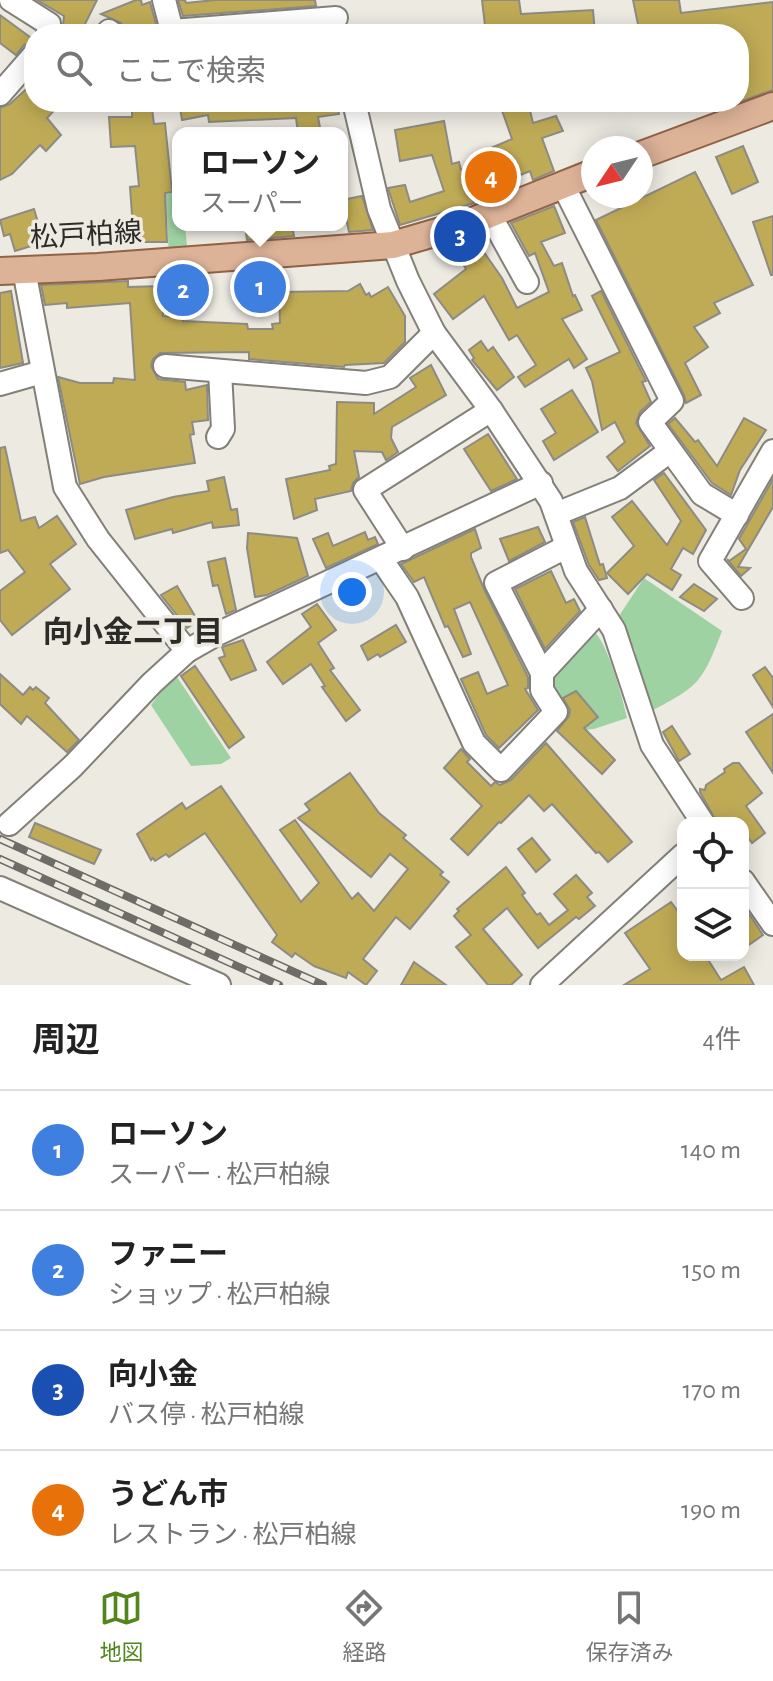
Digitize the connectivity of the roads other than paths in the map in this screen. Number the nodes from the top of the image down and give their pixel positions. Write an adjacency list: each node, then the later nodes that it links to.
1 (11, 0): 4 (street)
2 (164, 0): 5 (street)
3 (336, 17): 6 (street)
4 (49, 24)
5 (168, 24)
6 (273, 24)
7 (24, 66): 8 (street)
8 (0, 94)
9 (773, 106): 11 (main road)
10 (356, 112): 15 (street)
11 (653, 151)
12 (581, 178): 13 (main road, 松戸柏線)
13 (563, 185): 14 (main road, 松戸柏線); 25 (street)
14 (490, 215): 15 (main road, 松戸柏線); 17 (street)
15 (393, 245): 16 (main road, 松戸柏線); 18 (street)
16 (12, 270): 21 (street)
17 (527, 282)
18 (434, 333): 20 (street); 23 (street)
19 (165, 366): 20 (street)
20 (220, 371): 24 (street)
21 (42, 372): 22 (street); 35 (street)
22 (0, 384)
23 (491, 410): 27 (street); 31 (street)
24 (218, 437)
25 (670, 451): 28 (street); 29 (street)
26 (773, 451): 29 (street)
27 (541, 483): 28 (street); 31 (street)
28 (556, 514): 30 (street)
29 (737, 515): 33 (street)
30 (566, 547): 34 (street); 36 (street)
31 (403, 549): 32 (street)
32 (381, 559): 35 (street); 36 (street)
33 (742, 598)
34 (601, 609): 36 (street); 37 (street)
35 (187, 651): 38 (street)
36 (542, 673)
37 (699, 817)
38 (9, 824)
39 (677, 861): 44 (street)
40 (0, 888): 43 (street)
41 (749, 889): 42 (street)
42 (773, 924)
43 (219, 985)
44 (542, 985)

